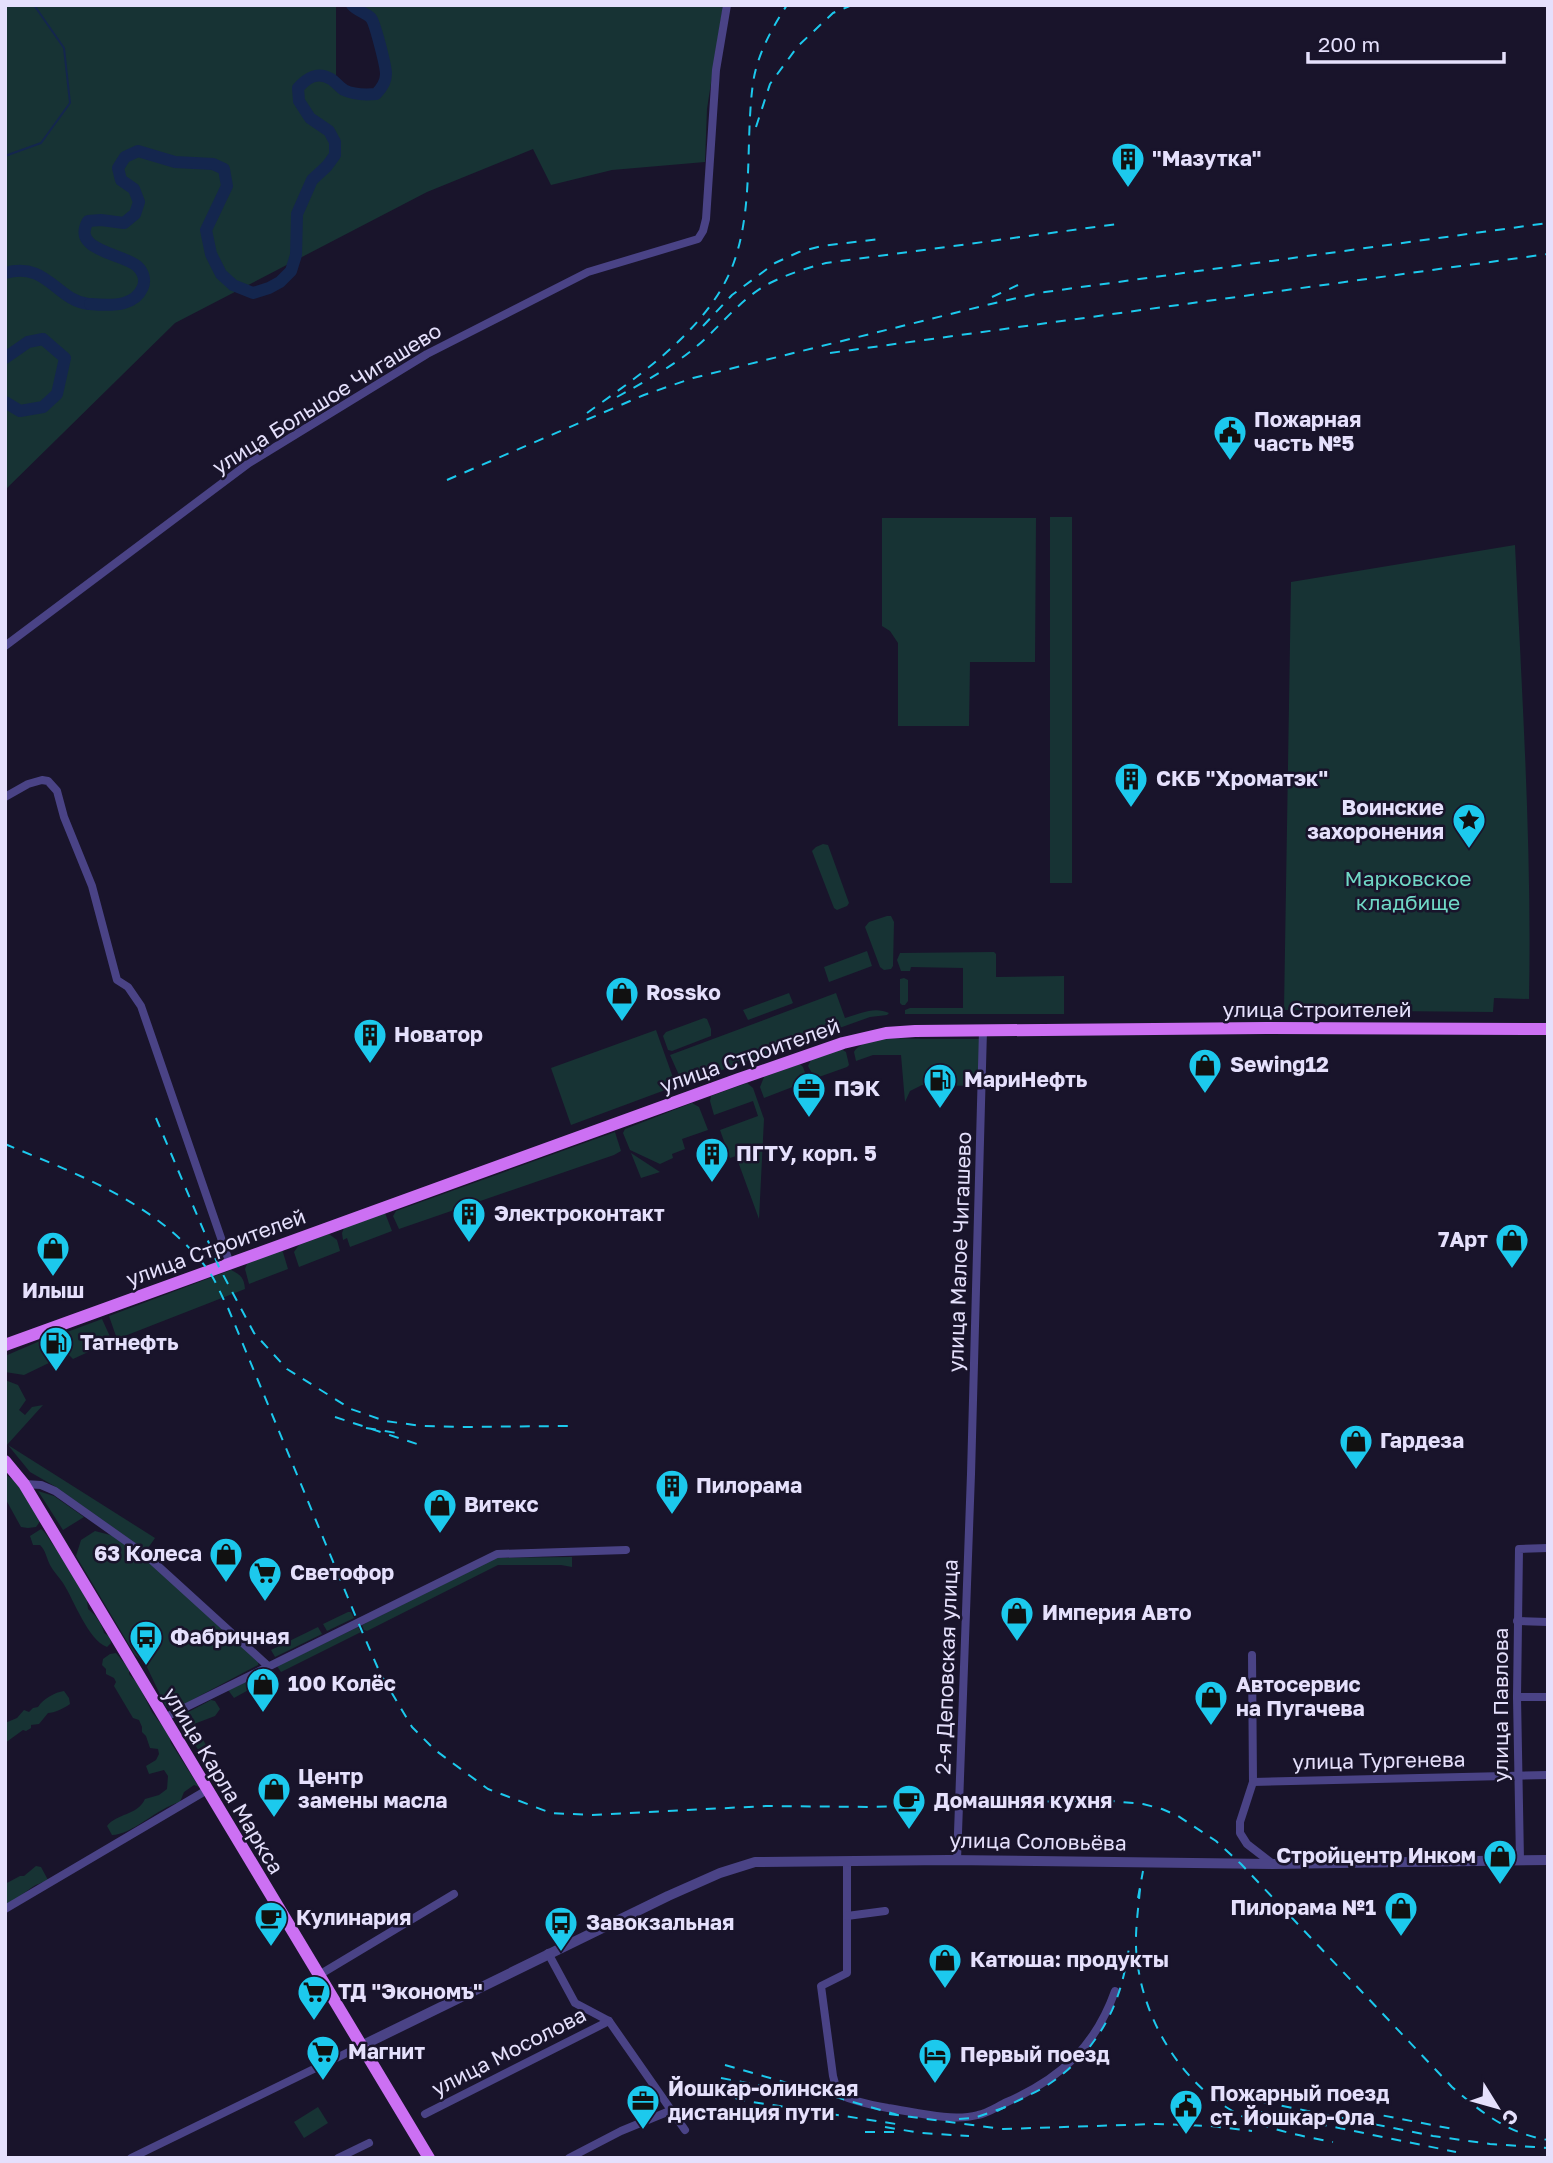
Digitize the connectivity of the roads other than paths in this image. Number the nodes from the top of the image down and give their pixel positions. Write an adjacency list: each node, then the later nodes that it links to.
1 (727, 5): 2 (street, улица Большое Чигашево)
2 (5, 646)
3 (5, 797): 6 (street)
4 (1548, 1029): 5 (main road, улица Строителей)
5 (983, 1030): 6 (main road, улица Строителей); 9 (street, улица Малое Чигашево)
6 (230, 1264): 7 (main road, улица Строителей)
7 (6, 1345)
8 (5, 1461): 10 (main road, улица Карла Маркса)
9 (971, 1474): 24 (street, 2-я Деповская улица)
10 (23, 1484): 16 (street); 19 (main road, улица Карла Маркса)
11 (1548, 1548): 13 (street, улица Павлова)
12 (626, 1550): 16 (street)
13 (1517, 1621): 14 (street); 17 (street, улица Павлова)
14 (1548, 1622)
15 (1252, 1655): 22 (street)
16 (268, 1666): 19 (street)
17 (1517, 1697): 18 (street); 20 (street, улица Павлова)
18 (1548, 1697)
19 (163, 1718): 23 (main road, улица Карла Маркса)
20 (1519, 1775): 21 (street, улица Тургенева); 22 (street, улица Тургенева); 25 (street, улица Павлова)
21 (1548, 1775)
22 (1253, 1782): 28 (street)
23 (206, 1790): 30 (street); 34 (main road, улица Карла Маркса)
24 (957, 1860): 27 (street, улица Соловьёва); 28 (street, улица Соловьёва)
25 (1520, 1860): 26 (street, улица Соловьёва); 28 (street, улица Соловьёва)
26 (1548, 1860)
27 (847, 1862): 32 (street); 33 (street, улица Соловьёва)
28 (1273, 1864)
29 (454, 1894): 34 (street)
30 (5, 1909)
31 (885, 1911): 32 (street)
32 (847, 1916): 35 (street)
33 (548, 1953): 36 (street); 37 (street, улица Соловьёва)
34 (318, 1975): 37 (main road, улица Карла Маркса)
35 (1115, 1992)
36 (608, 2021): 38 (street); 39 (street, улица Мосолова)
37 (361, 2046): 42 (street); 44 (main road, улица Карла Маркса)
38 (672, 2110): 40 (street); 45 (street)
39 (425, 2115)
40 (685, 2130)
41 (369, 2143): 43 (street)
42 (131, 2158)
43 (338, 2158)
44 (429, 2158)
45 (569, 2158)

